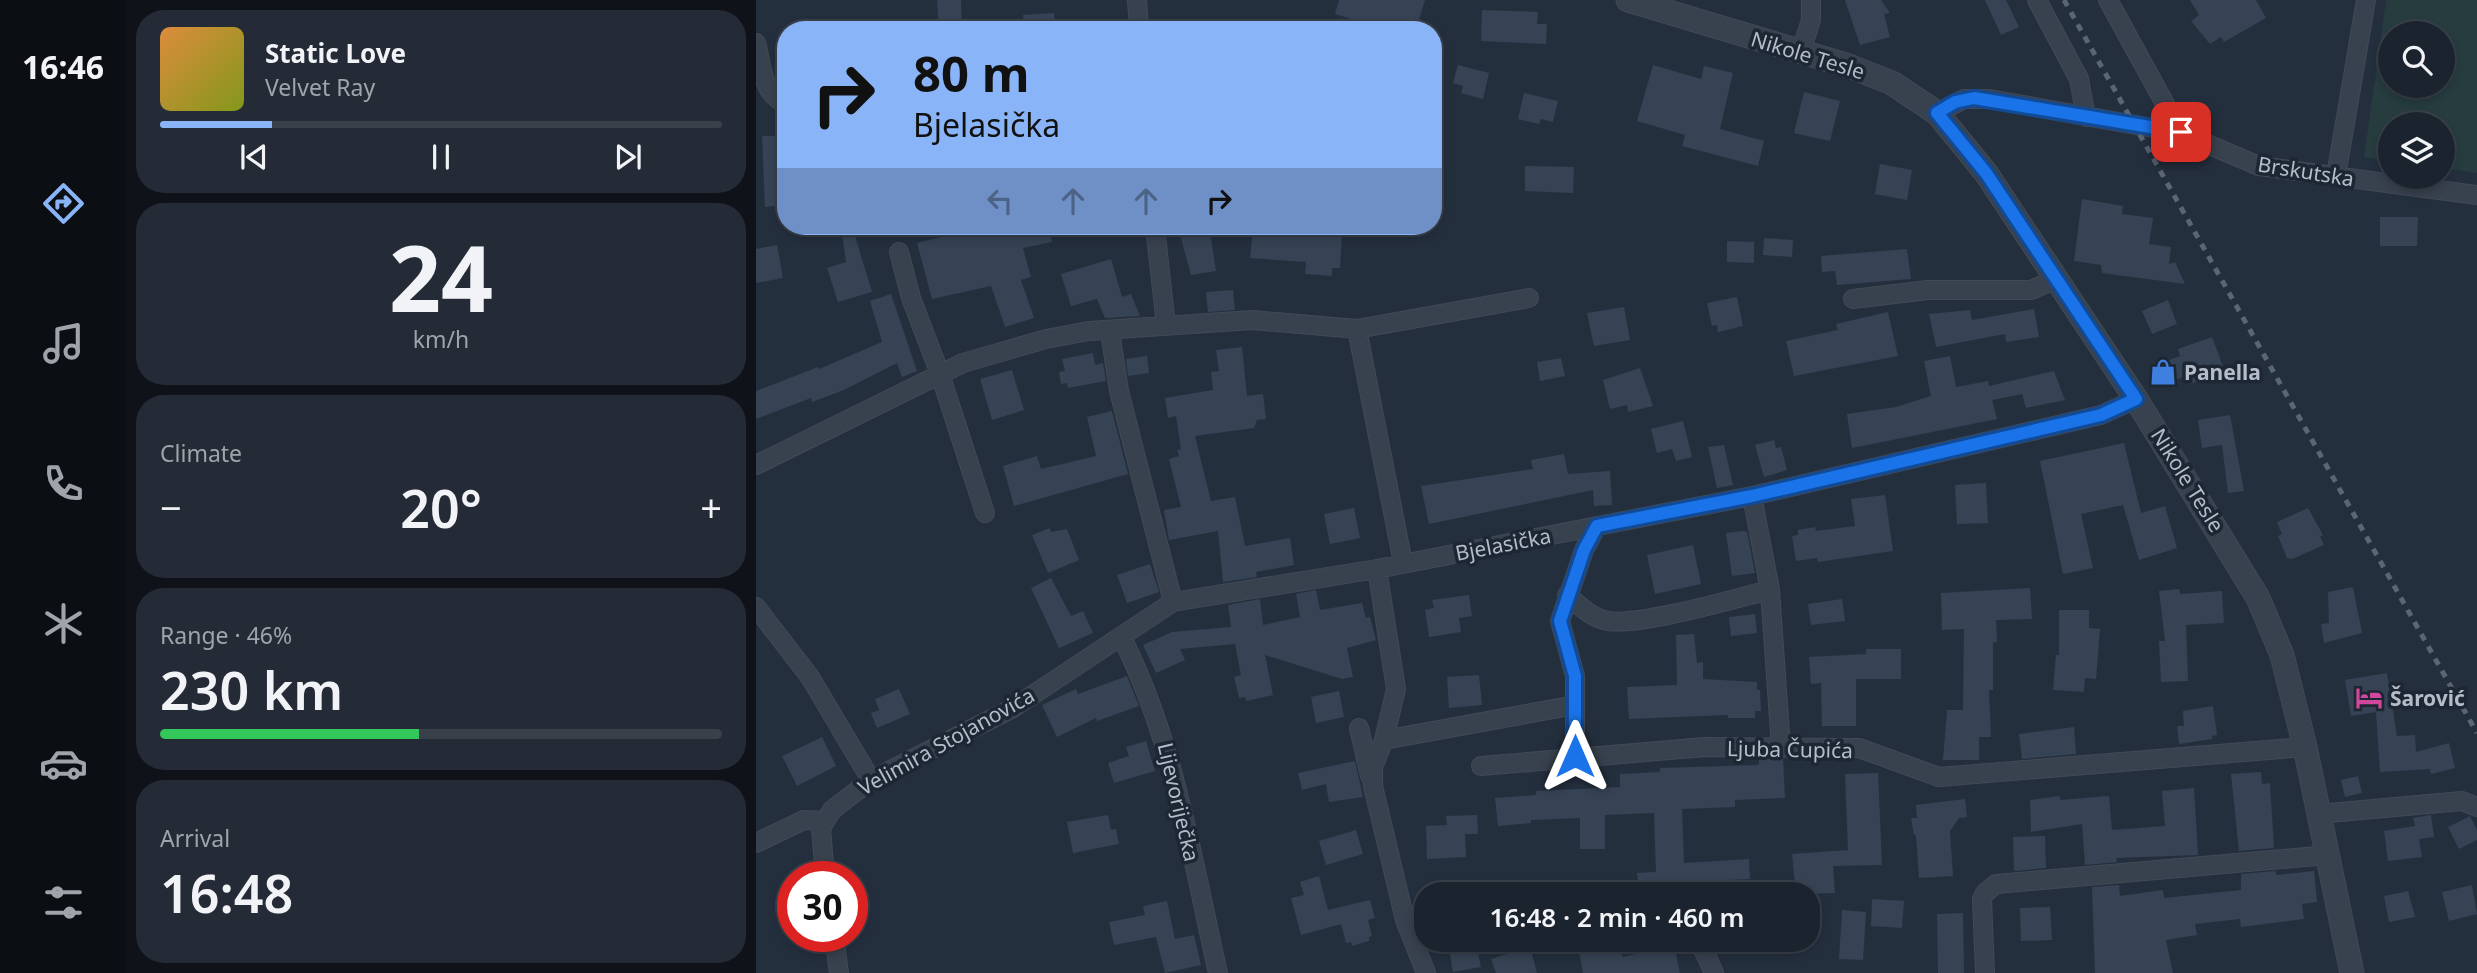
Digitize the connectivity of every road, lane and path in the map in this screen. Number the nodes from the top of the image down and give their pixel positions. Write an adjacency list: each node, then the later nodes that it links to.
1 (1138, 0): 7 (street)
2 (1628, 0): 9 (street, Nikole Tesle)
3 (1811, 0): 9 (street)
4 (2037, 0): 12 (street)
5 (2108, 0): 13 (street)
6 (2366, 0): 14 (street)
7 (1139, 21)
8 (756, 43): 10 (street)
9 (1801, 51): 11 (street, Nikole Tesle)
10 (777, 100)
11 (1937, 113): 12 (street, Brskutska); 18 (street, Nikole Tesle)
12 (2086, 117): 13 (street, Brskutska)
13 (2181, 132): 14 (street, Brskutska)
14 (2336, 176): 15 (street, Brskutska)
15 (2477, 195)
16 (1156, 235): 21 (street)
17 (899, 252): 24 (street)
18 (2056, 279): 20 (street); 25 (street, Nikole Tesle)
19 (1529, 298): 22 (street)
20 (1853, 299)
21 (1166, 326): 22 (street); 23 (street)
22 (1357, 329): 30 (street)
23 (1110, 332): 24 (street); 34 (street)
24 (940, 374): 26 (street); 28 (street)
25 (2136, 399): 27 (street, Bjelasička); 40 (street, Nikole Tesle)
26 (756, 465)
27 (1752, 496): 29 (street, Bjelasička); 32 (street)
28 (985, 513)
29 (1597, 526): 30 (street, Bjelasička); 33 (street)
30 (1403, 563): 31 (street, Bjelasička)
31 (1377, 569): 34 (street, Bjelasička); 39 (street)
32 (1770, 590): 33 (street); 41 (street)
33 (1567, 595): 37 (street)
34 (1173, 601): 36 (street, Bjelasička)
35 (756, 607): 44 (street)
36 (1122, 638): 44 (street, Velimira Stojanovića); 55 (street, Lijevoriječka)
37 (1575, 705): 39 (street); 42 (street)
38 (1359, 728): 45 (street)
39 (1384, 740): 45 (street)
40 (2305, 747): 41 (street, Ljuba Čupića); 47 (street, Nikole Tesle)
41 (1781, 748): 42 (street, Ljuba Čupića)
42 (1575, 756): 43 (street, Ljuba Čupića)
43 (1481, 766)
44 (871, 780): 48 (street, Velimira Stojanovića)
45 (1373, 786): 56 (street)
46 (2477, 807): 47 (street)
47 (2318, 814): 50 (street, Nikole Tesle)
48 (825, 821): 49 (street); 51 (street)
49 (756, 843)
50 (2328, 855): 58 (street); 59 (street, Nikole Tesle)
51 (823, 861)
52 (836, 952): 54 (street)
53 (1704, 952): 57 (street)
54 (839, 973)
55 (1218, 973)
56 (1426, 973)
57 (1714, 973)
58 (1985, 973)
59 (2351, 973)

